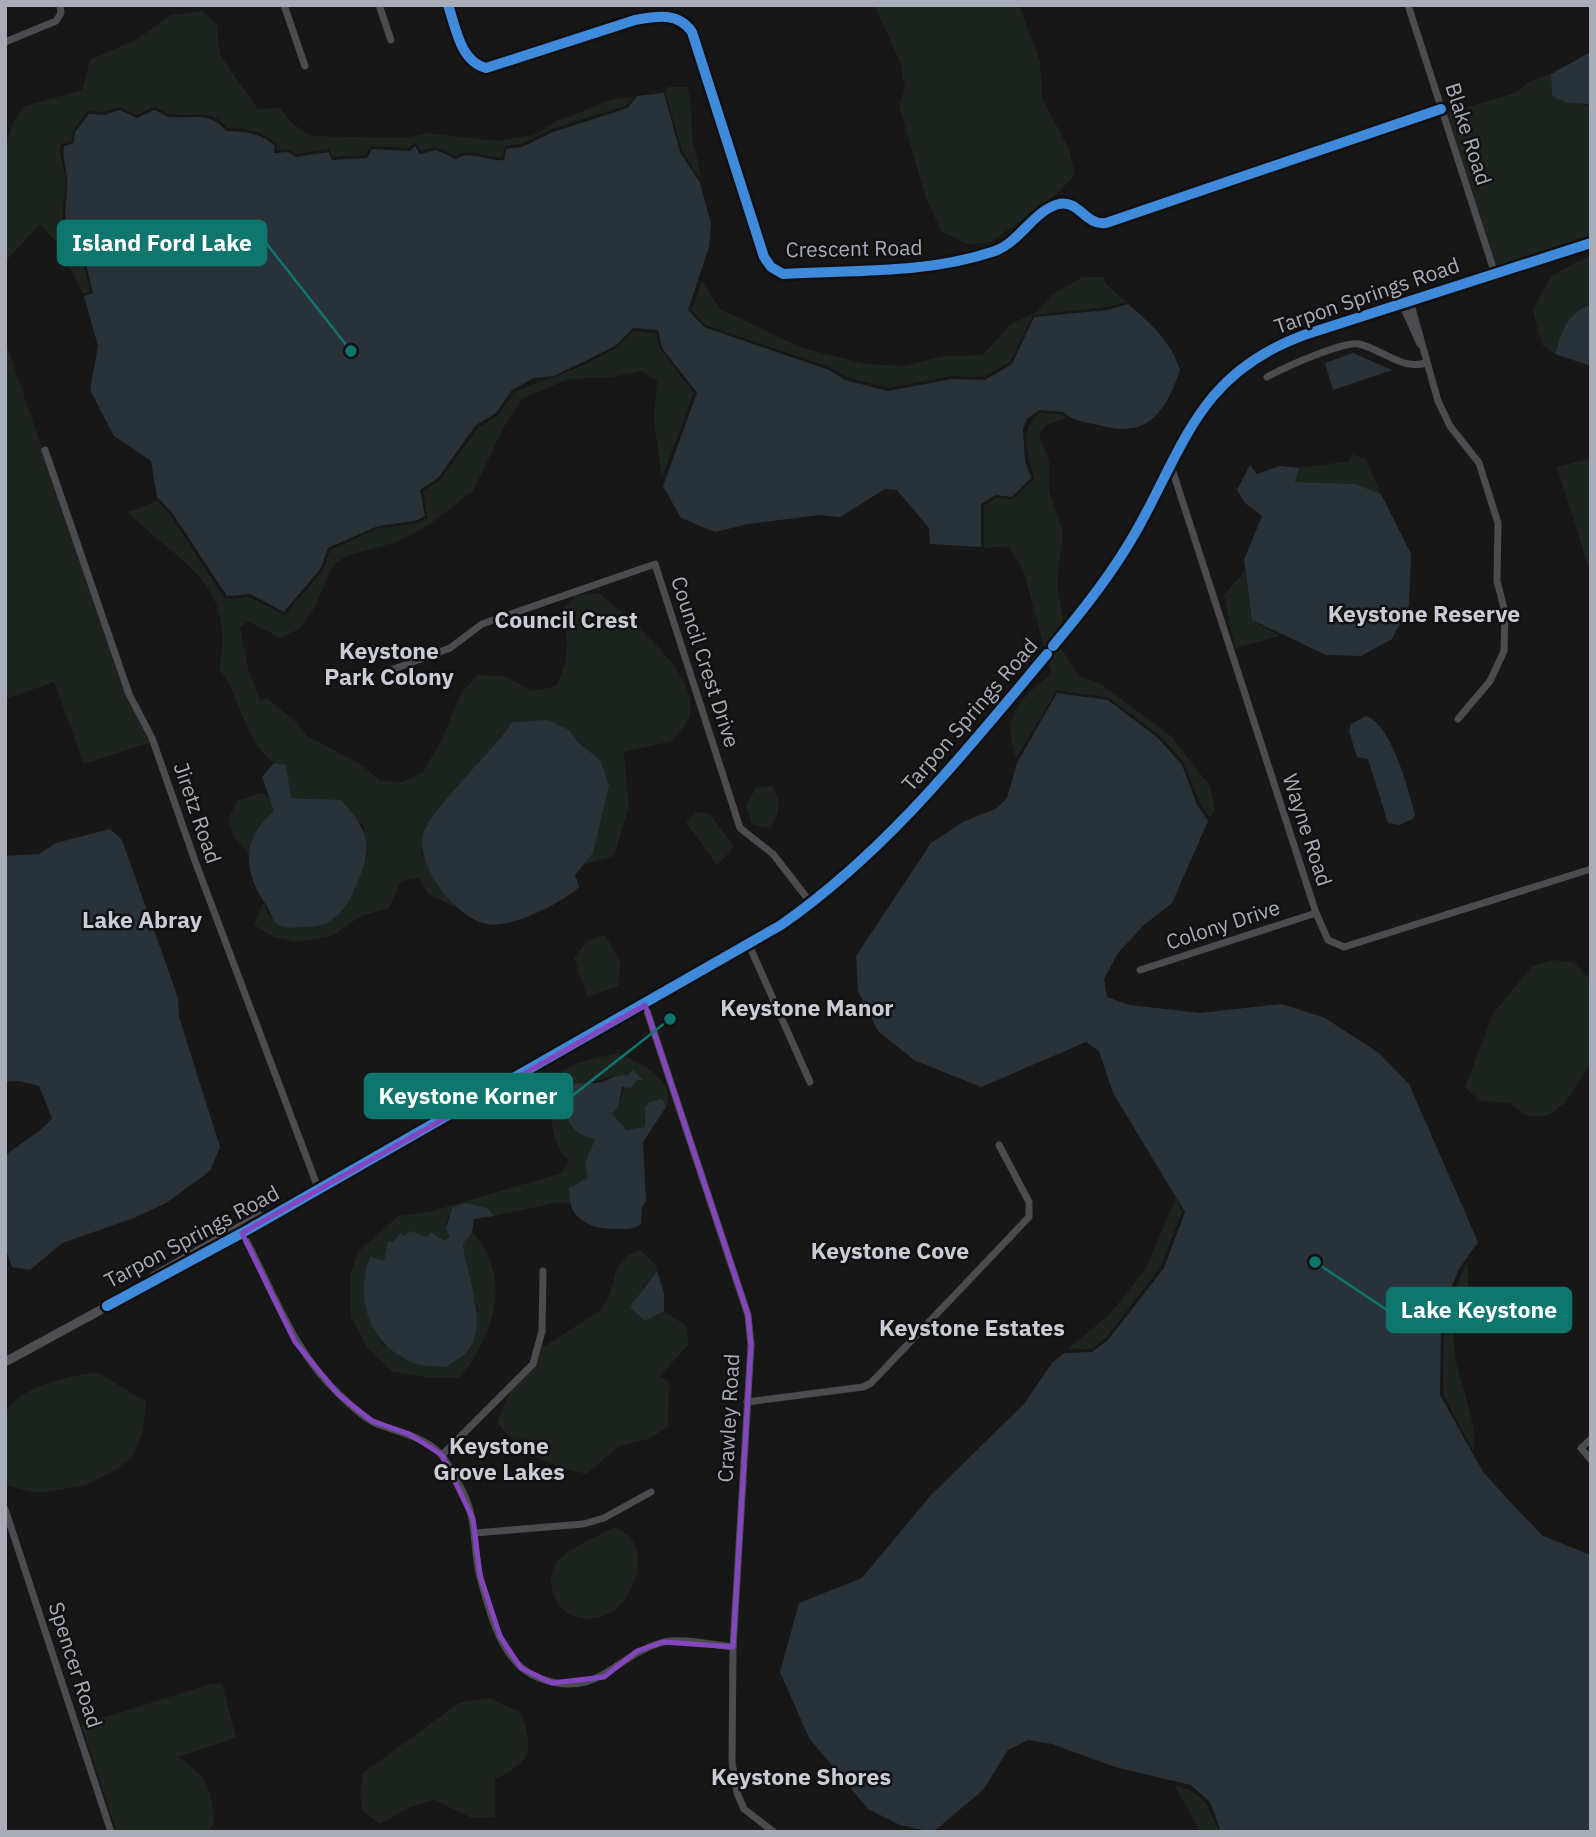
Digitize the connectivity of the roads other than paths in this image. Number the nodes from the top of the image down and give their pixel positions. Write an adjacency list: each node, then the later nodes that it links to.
1 (60, 5): 7 (street)
2 (284, 5): 8 (street)
3 (379, 5): 6 (street)
4 (448, 5): 9 (street, Crescent Road)
5 (1408, 5): 9 (street, Blake Road)
6 (391, 40)
7 (5, 41)
8 (305, 66)
9 (1441, 109): 11 (street, Blake Road)
10 (1591, 243): 11 (main road, Tarpon Springs Road)
11 (1494, 274): 12 (main road, Tarpon Springs Road)
12 (1406, 302): 13 (street); 16 (main road, Tarpon Springs Road)
13 (1426, 363): 14 (street); 18 (street)
14 (1267, 377)
15 (45, 450): 27 (street, Jiretz Road)
16 (1169, 468): 20 (main road, Tarpon Springs Road); 21 (street, Wayne Road)
17 (386, 672): 20 (street, Council Crest Drive)
18 (1458, 719)
19 (1591, 869): 21 (street, Wayne Road)
20 (811, 903): 22 (main road, Tarpon Springs Road)
21 (1316, 913): 23 (street, Colony Drive)
22 (750, 946): 24 (main road, Tarpon Springs Road); 25 (street)
23 (1140, 970)
24 (645, 1005): 27 (main road, Tarpon Springs Road); 31 (street, Crawley Road)
25 (810, 1082)
26 (999, 1145): 31 (street)
27 (318, 1188): 28 (main road, Tarpon Springs Road)
28 (241, 1231): 30 (main road, Tarpon Springs Road); 33 (street)
29 (543, 1271): 33 (street)
30 (5, 1362)
31 (747, 1402): 38 (street, Crawley Road)
32 (1591, 1439): 34 (street)
33 (442, 1455): 37 (street)
34 (1591, 1460)
35 (651, 1492): 37 (street)
36 (5, 1509): 39 (street, Spencer Road)
37 (475, 1533): 38 (street)
38 (733, 1647): 40 (street, Crawley Road)
39 (111, 1832)
40 (774, 1832)

